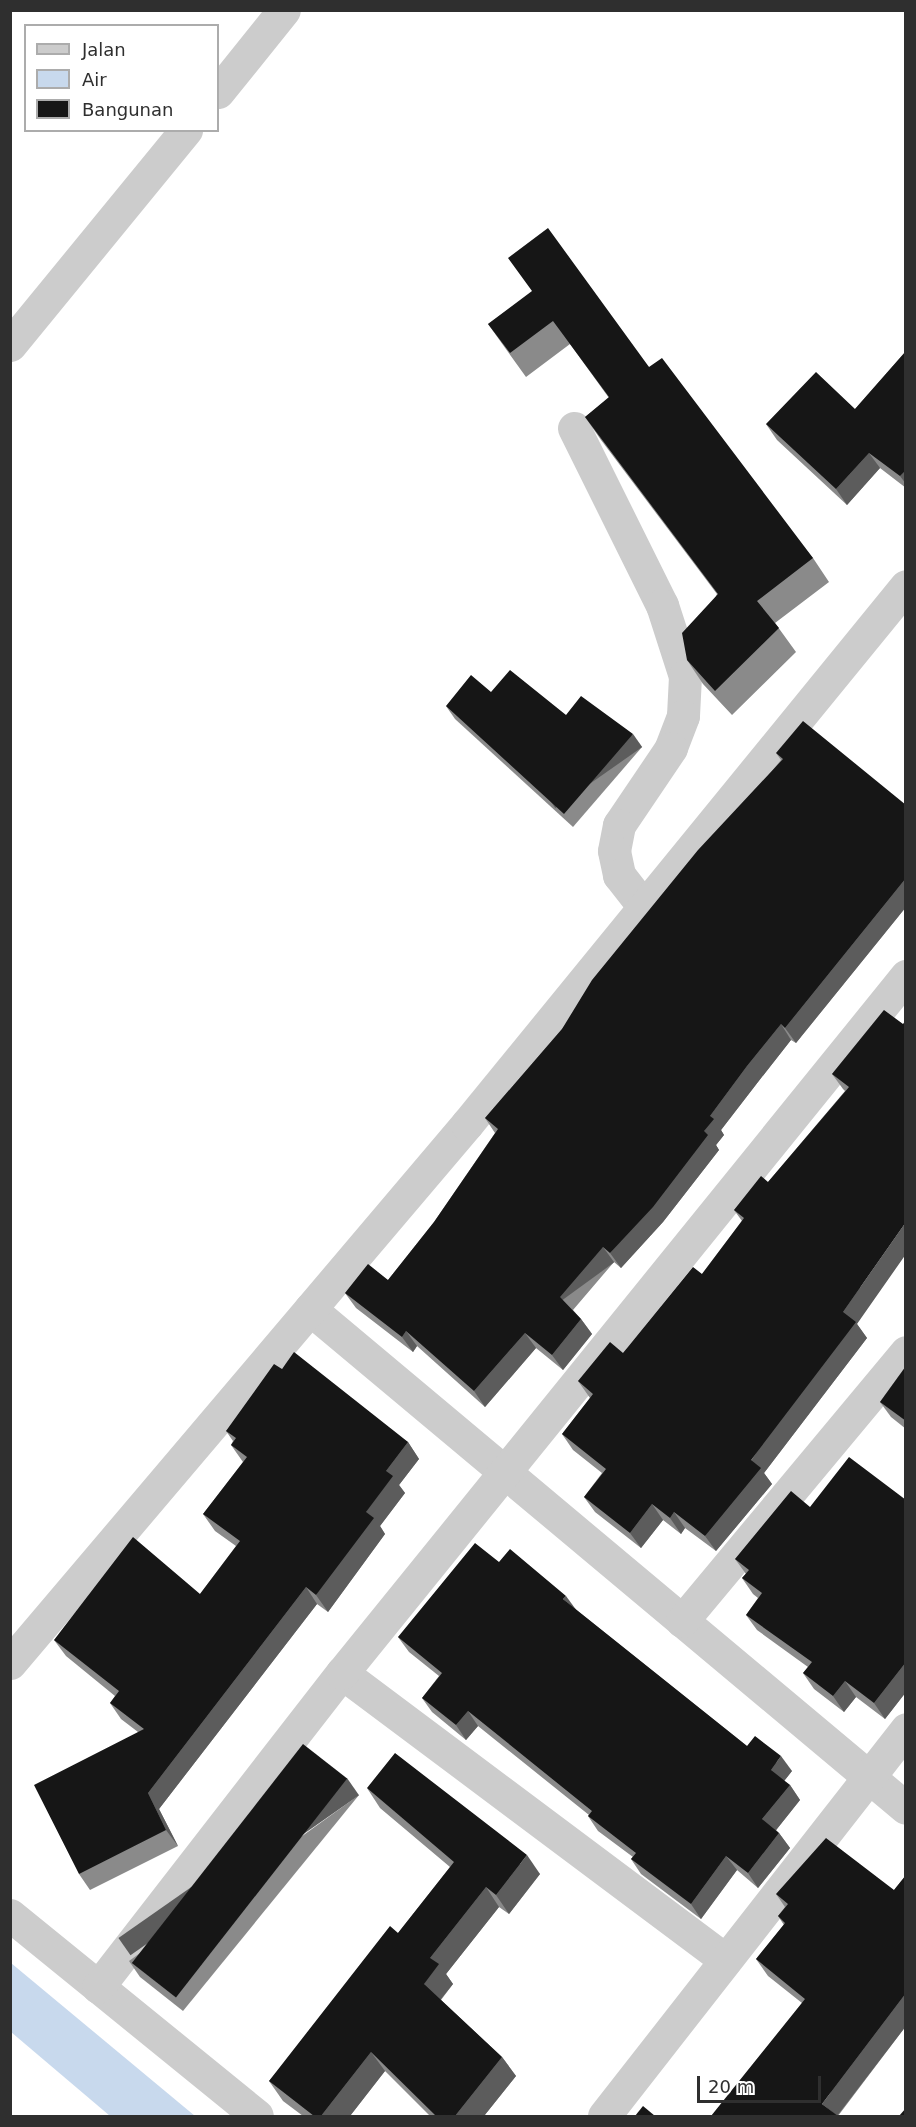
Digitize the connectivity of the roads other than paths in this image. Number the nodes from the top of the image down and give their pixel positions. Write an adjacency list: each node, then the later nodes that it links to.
1 (284, 10): 2 (street)
2 (219, 91)
3 (184, 132): 4 (street)
4 (10, 345)
5 (574, 428): 7 (street)
6 (906, 586): 7 (street)
7 (644, 907): 9 (street)
8 (906, 976): 11 (street)
9 (310, 1309): 11 (street); 13 (street)
10 (906, 1352): 12 (street)
11 (503, 1472): 12 (street); 14 (street)
12 (682, 1621): 16 (street)
13 (10, 1663)
14 (342, 1673): 19 (street); 20 (street)
15 (906, 1729): 16 (street)
16 (867, 1776): 17 (street); 19 (street)
17 (906, 1808)
18 (10, 1915): 20 (street)
19 (725, 1960): 22 (street)
20 (98, 1987): 21 (street)
21 (257, 2116)
22 (604, 2116)

